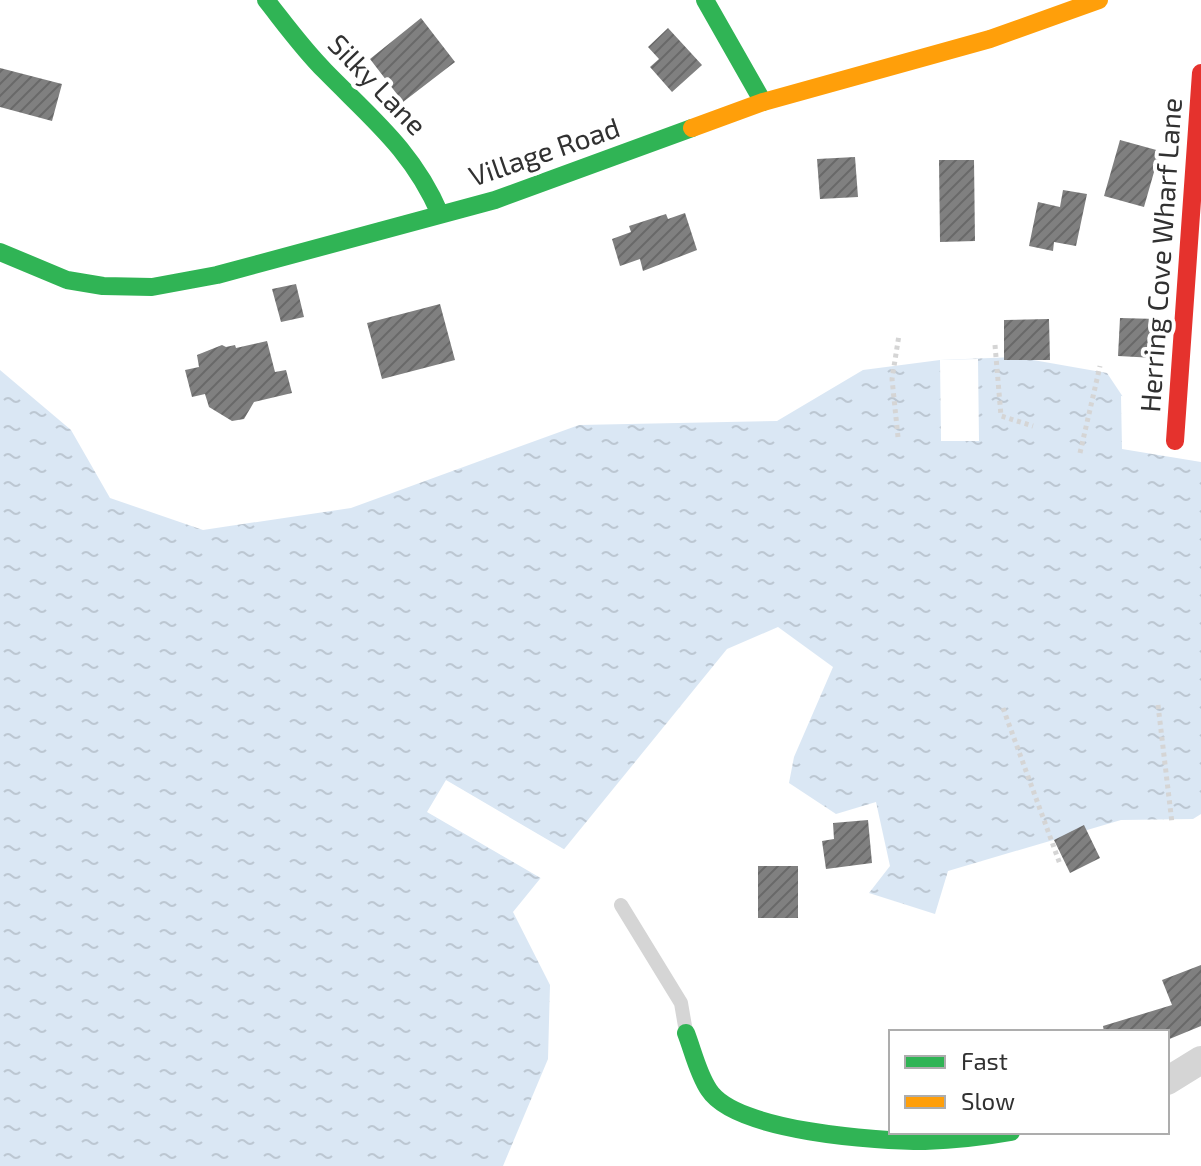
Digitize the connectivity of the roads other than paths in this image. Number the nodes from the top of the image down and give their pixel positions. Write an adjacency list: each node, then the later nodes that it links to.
1 (266, 0): 6 (street, Silky Lane)
2 (705, 0): 5 (street)
3 (1099, 0): 5 (street, Village Road)
4 (1201, 73): 8 (street, Herring Cove Wharf Lane)
5 (763, 102): 6 (street, Village Road)
6 (440, 214): 7 (street, Village Road)
7 (0, 252)
8 (1175, 441)
9 (621, 905): 10 (lane)
10 (686, 1033): 13 (street)
11 (1201, 1060): 12 (street)
12 (1169, 1080)
13 (985, 1134)

